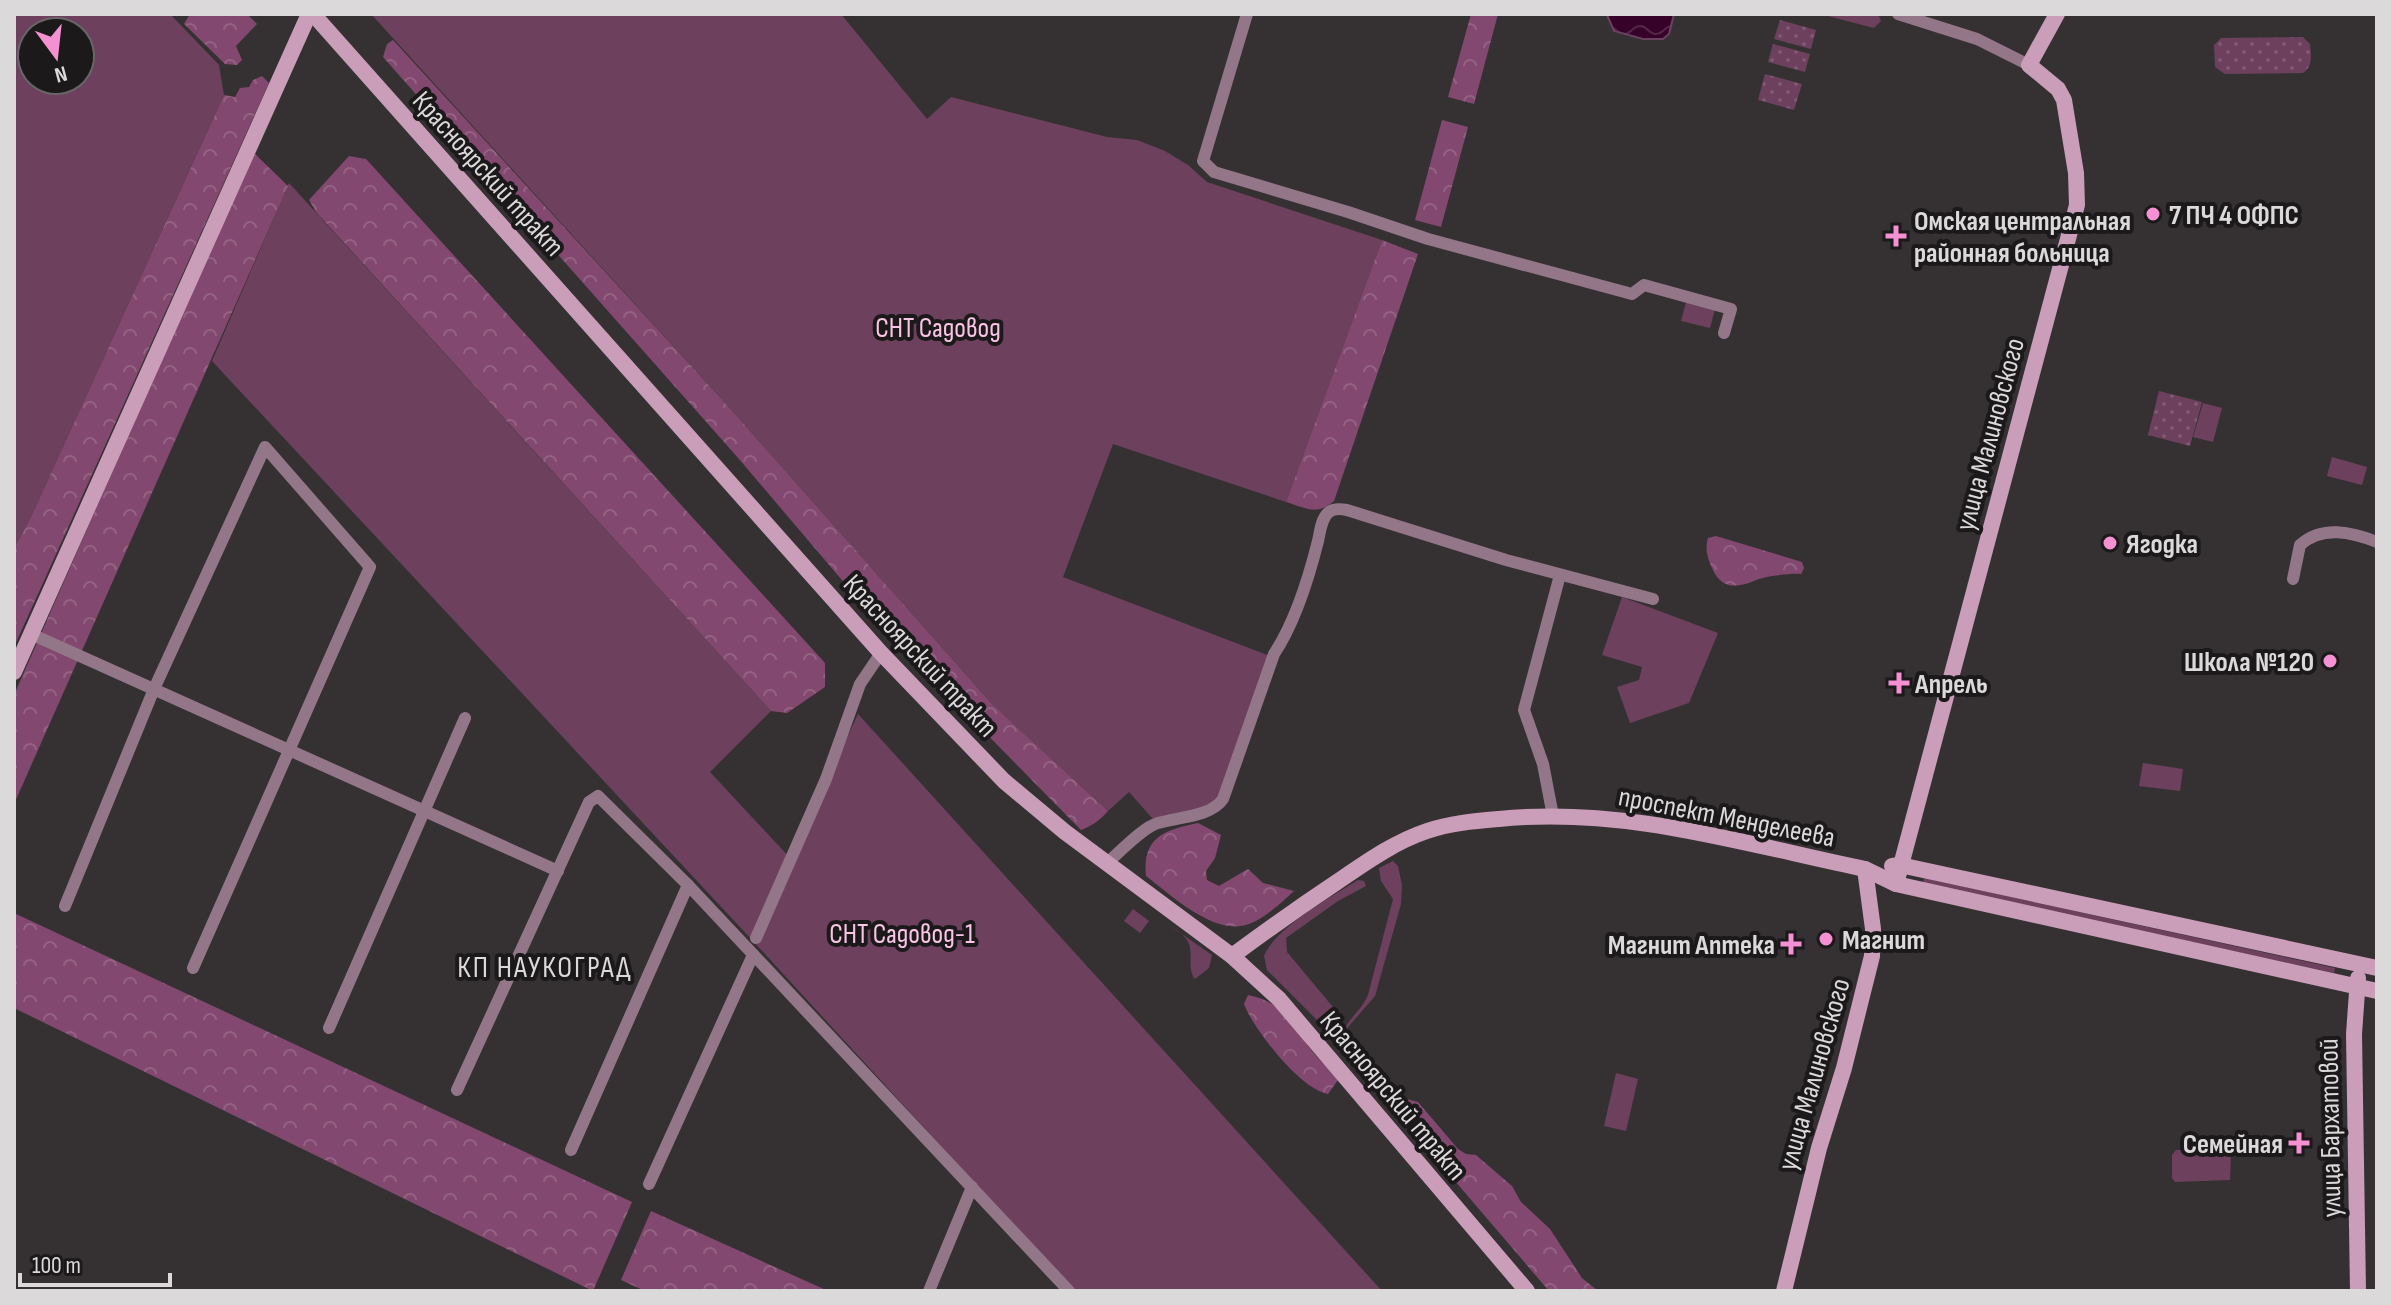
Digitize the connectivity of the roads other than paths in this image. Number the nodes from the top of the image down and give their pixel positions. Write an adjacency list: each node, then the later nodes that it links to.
1 (311, 14): 11 (main road); 12 (main road, Красноярский тракт)
2 (1247, 14): 6 (street)
3 (1898, 14): 5 (street)
4 (2057, 14): 5 (main road)
5 (2029, 65): 20 (main road, улица Малиновского)
6 (1724, 333)
7 (2377, 542): 9 (street)
8 (1560, 575): 10 (street); 18 (street); 19 (street)
9 (2293, 579)
10 (1653, 599)
11 (31, 634): 13 (main road); 14 (street)
12 (881, 653): 19 (main road, Красноярский тракт); 26 (street)
13 (14, 672)
14 (154, 689): 16 (street); 16 (street); 25 (street)
15 (465, 718): 17 (street)
16 (288, 748): 17 (street); 30 (street)
17 (423, 811): 22 (street); 33 (street)
18 (1553, 816): 21 (main road, проспект Менделеева); 28 (main road, проспект Менделеева)
19 (1107, 863): 28 (main road, Красноярский тракт)
20 (1900, 865): 21 (main road, проспект Менделеева); 23 (main road, улица Малиновского); 29 (main road, проспект Менделеева)
21 (1866, 870): 23 (main road, проспект Менделеева); 41 (main road, улица Малиновского)
22 (558, 871): 24 (street); 34 (street)
23 (1896, 884): 31 (main road, проспект Менделеева)
24 (688, 885): 27 (street); 35 (street)
25 (65, 906)
26 (756, 938)
27 (753, 955): 36 (street); 37 (street)
28 (1232, 956): 40 (main road, Красноярский тракт)
29 (2369, 966): 31 (main road, улица Бархатовой)
30 (193, 968)
31 (2356, 986): 32 (main road, проспект Менделеева); 42 (main road, улица Бархатовой)
32 (2377, 991)
33 (329, 1028)
34 (457, 1090)
35 (571, 1150)
36 (649, 1184)
37 (972, 1187): 38 (street); 39 (street)
38 (929, 1291)
39 (1069, 1291)
40 (1527, 1291)
41 (1784, 1291)
42 (2358, 1291)

